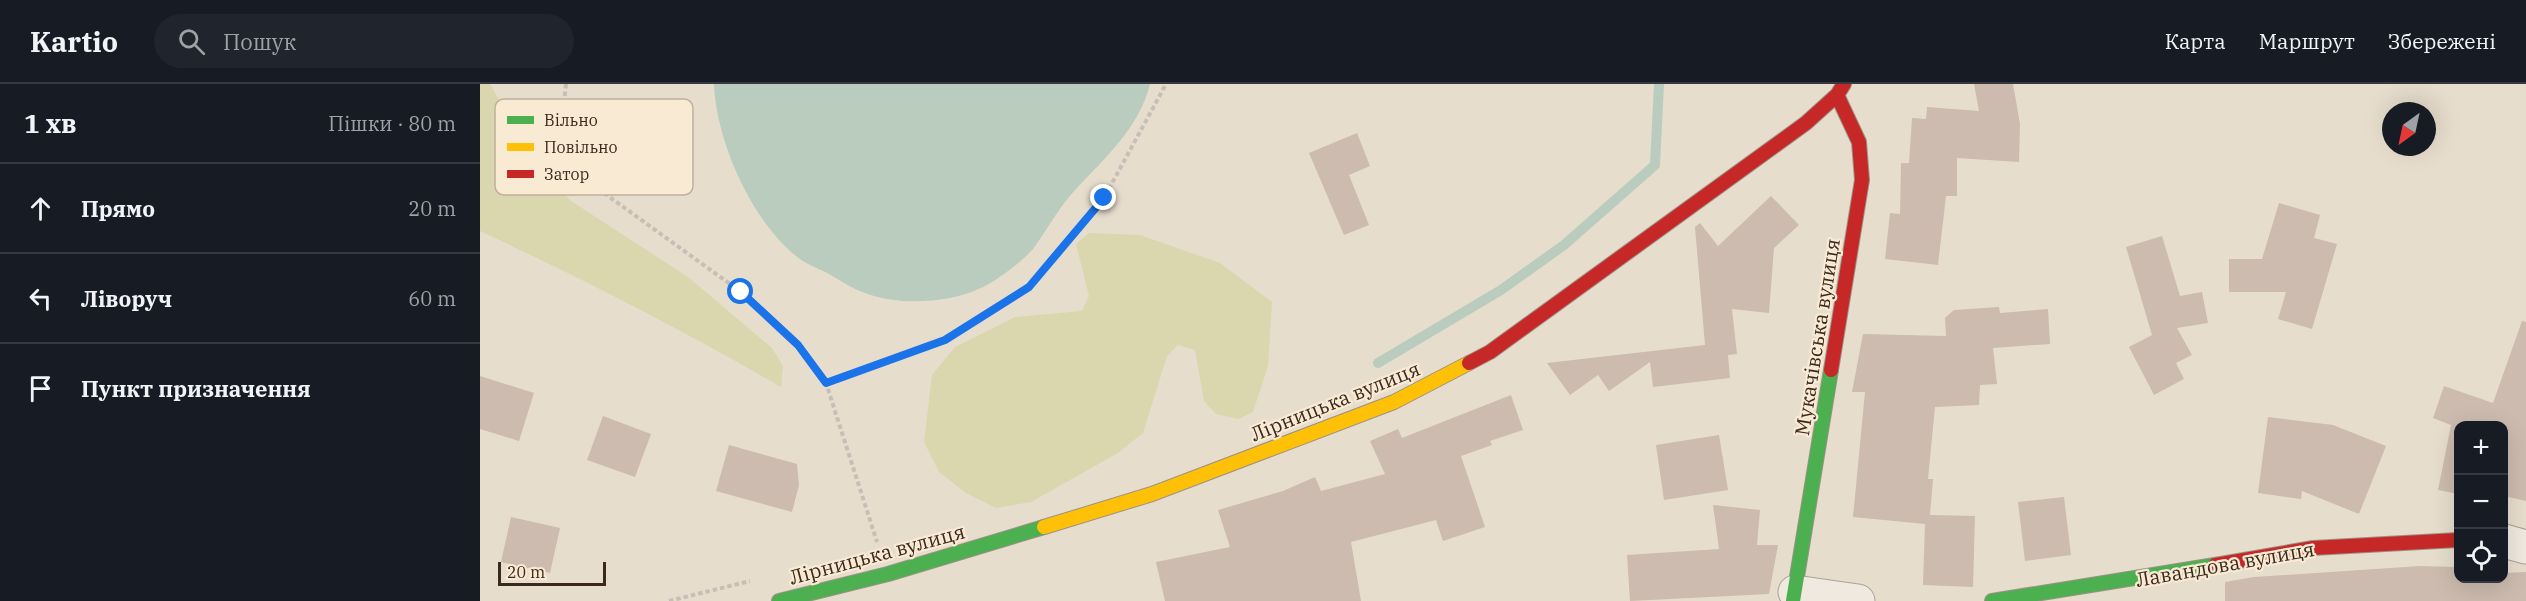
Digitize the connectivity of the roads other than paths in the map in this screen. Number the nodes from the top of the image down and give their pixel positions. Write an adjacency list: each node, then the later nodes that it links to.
1 (1840, 90): 5 (street, Мукачівська вулиця); 6 (street, Лірницька вулиця)
2 (2454, 540): 8 (street, Лавандова вулиця)
3 (2508, 542): 4 (street)
4 (2526, 548)
5 (1794, 597): 7 (street)
6 (779, 601)
7 (1858, 601)
8 (1992, 601)

